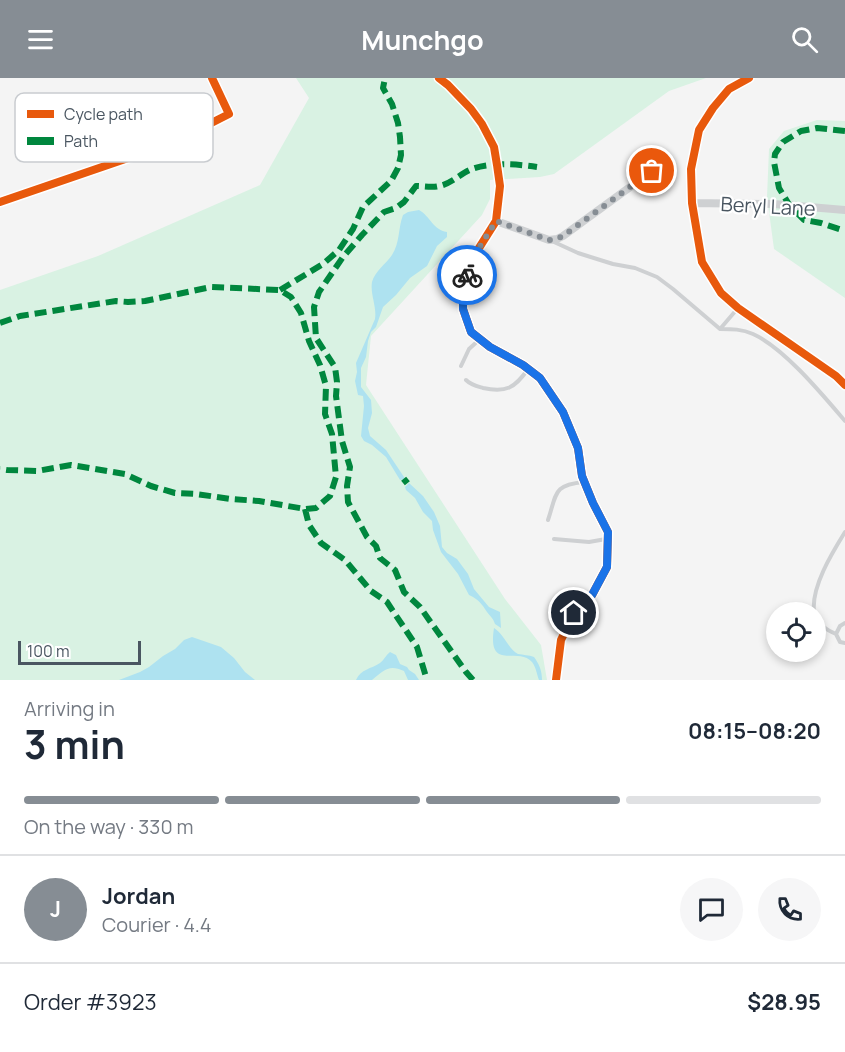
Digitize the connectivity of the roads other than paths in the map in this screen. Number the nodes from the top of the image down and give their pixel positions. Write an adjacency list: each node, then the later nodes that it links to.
1 (212, 78): 4 (street)
2 (439, 78): 10 (street)
3 (749, 78): 8 (street)
4 (213, 122)
5 (116, 162): 7 (street)
6 (652, 171): 11 (street)
7 (0, 201)
8 (692, 203): 9 (street, Beryl Lane); 12 (street)
9 (845, 210)
10 (496, 221): 11 (street); 14 (street)
11 (549, 240): 13 (lane)
12 (738, 308): 13 (lane); 18 (street)
13 (720, 329): 19 (lane)
14 (480, 339): 15 (lane); 16 (street)
15 (461, 366)
16 (528, 369): 17 (lane); 20 (street)
17 (466, 380)
18 (845, 385)
19 (845, 421)
20 (585, 482): 21 (lane); 24 (street)
21 (548, 520)
22 (845, 532): 25 (lane)
23 (554, 538): 24 (lane)
24 (608, 539): 30 (street)
25 (815, 602)
26 (845, 623): 28 (lane)
27 (826, 630): 28 (lane)
28 (836, 634): 29 (lane)
29 (845, 643)
30 (556, 680)

